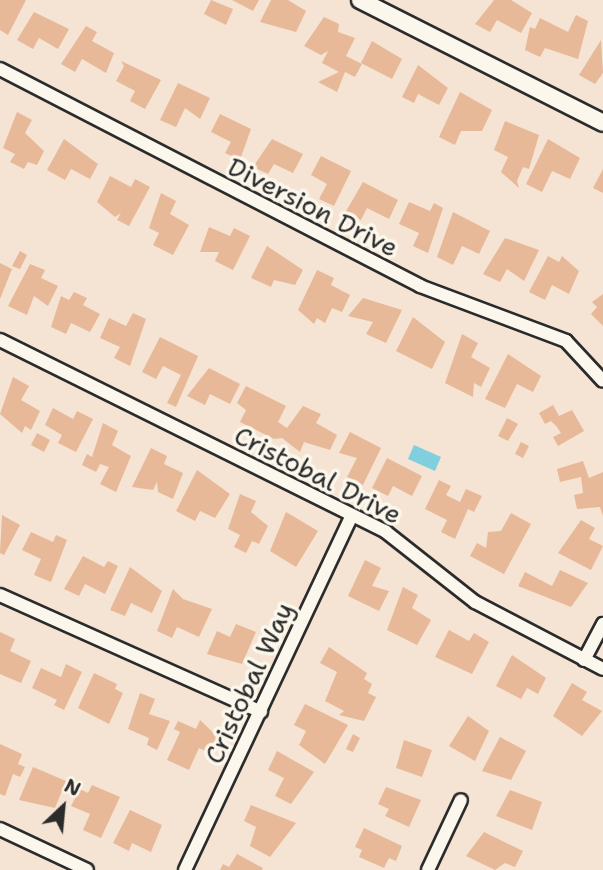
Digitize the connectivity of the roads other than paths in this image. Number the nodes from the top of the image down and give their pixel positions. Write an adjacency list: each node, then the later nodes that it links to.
1 (360, 0): 3 (street)
2 (0, 69): 5 (street, Diversion Drive)
3 (603, 123)
4 (0, 340): 6 (street, Cristobal Drive)
5 (603, 381)
6 (352, 515): 9 (street, Cristobal Drive); 11 (street, Cristobal Way)
7 (0, 595): 11 (street)
8 (603, 624): 9 (street)
9 (584, 660): 10 (street, Cristobal Drive)
10 (603, 669)
11 (261, 712): 15 (street, Cristobal Way)
12 (461, 800): 16 (street)
13 (0, 829): 14 (street)
14 (87, 870)
15 (185, 870)
16 (428, 870)

